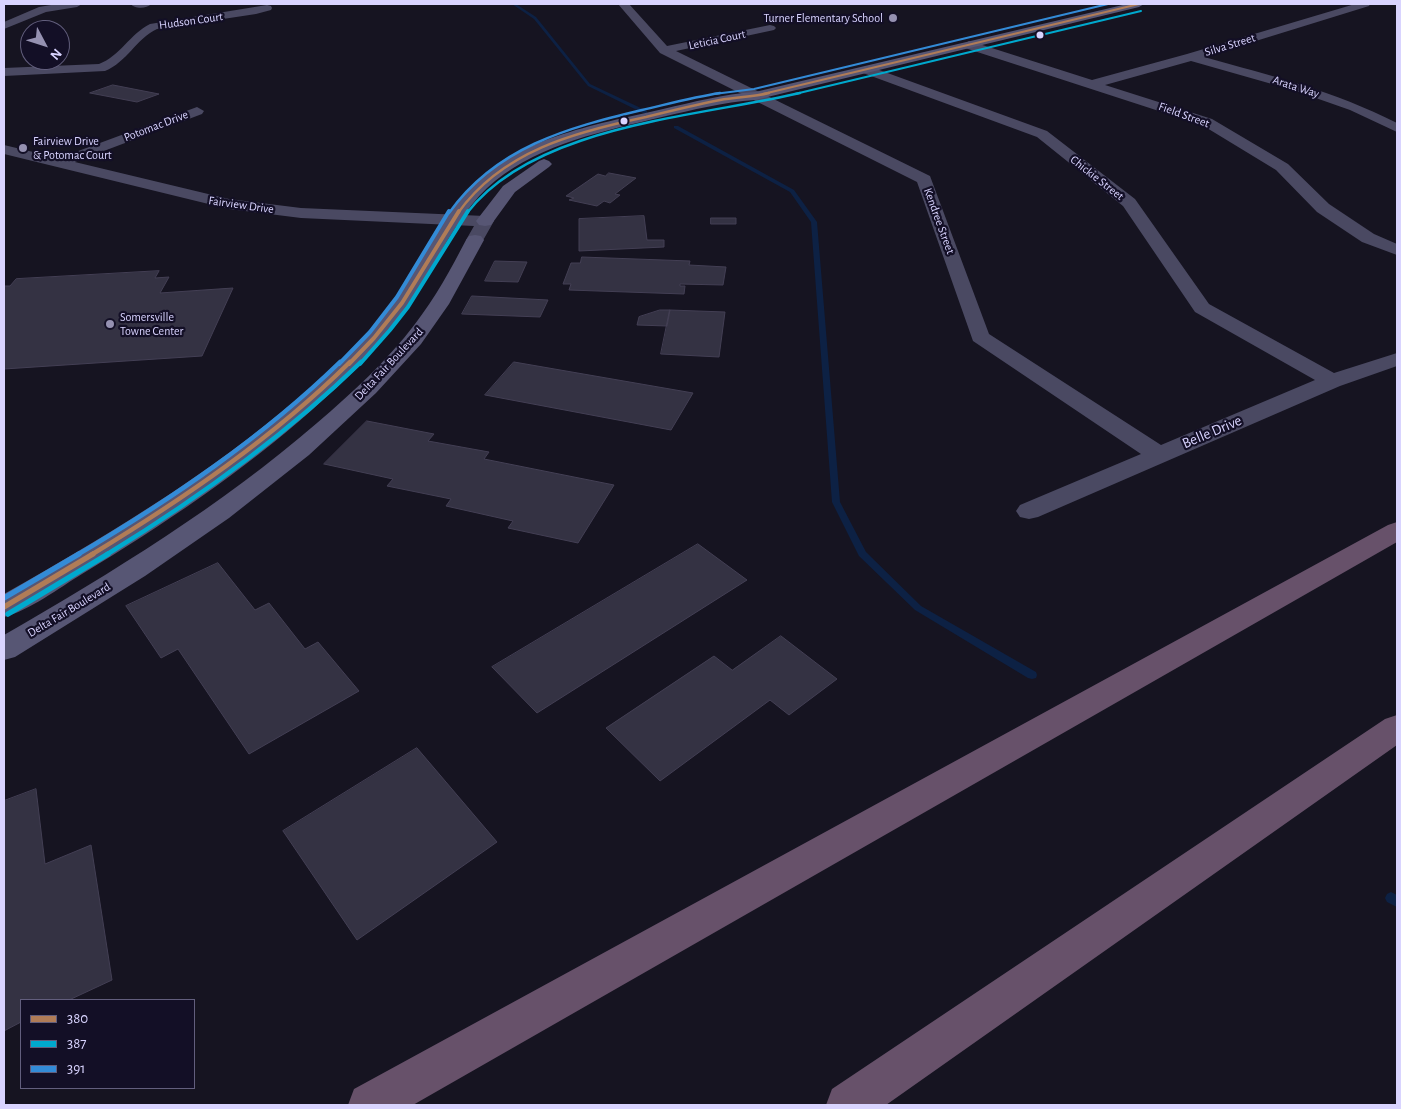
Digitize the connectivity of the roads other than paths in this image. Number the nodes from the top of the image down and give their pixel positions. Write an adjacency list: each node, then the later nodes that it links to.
1 (78, 4): 8 (street)
2 (136, 4): 3 (street)
3 (146, 4)
4 (262, 4): 14 (street, Hudson Court)
5 (1139, 4): 10 (main road, Delta Fair Boulevard)
6 (1365, 4): 12 (street, Silva Street)
7 (628, 5): 11 (street, Kendree Street)
8 (4, 26)
9 (770, 28): 11 (street, Leticia Court)
10 (970, 44): 13 (main road, Delta Fair Boulevard); 15 (street, Field Street)
11 (664, 50): 16 (street, Kendree Street)
12 (1191, 57): 15 (street, Silva Street); 18 (street, Arata Way)
13 (867, 70): 16 (main road, Delta Fair Boulevard); 25 (street, Chickie Street)
14 (4, 72)
15 (1094, 84): 23 (street, Field Street)
16 (755, 96): 21 (main road, Delta Fair Boulevard); 22 (main road, Delta Fair Boulevard); 26 (street, Kendree Street)
17 (197, 110): 20 (street, Potomac Drive)
18 (1397, 128)
19 (4, 150): 20 (street, Fairview Drive)
20 (59, 163): 21 (street, Fairview Drive)
21 (454, 220): 22 (street, Fairview Drive); 29 (main road, Delta Fair Boulevard)
22 (480, 230): 30 (main road, Delta Fair Boulevard)
23 (1397, 250)
24 (1397, 359): 25 (street, Belle Drive)
25 (1332, 381): 26 (street, Belle Drive)
26 (1158, 454): 27 (street, Belle Drive)
27 (1029, 511)
28 (1397, 531): 32 (highway)
29 (4, 606)
30 (4, 648)
31 (1397, 728): 33 (highway)
32 (370, 1105)
33 (848, 1105)

